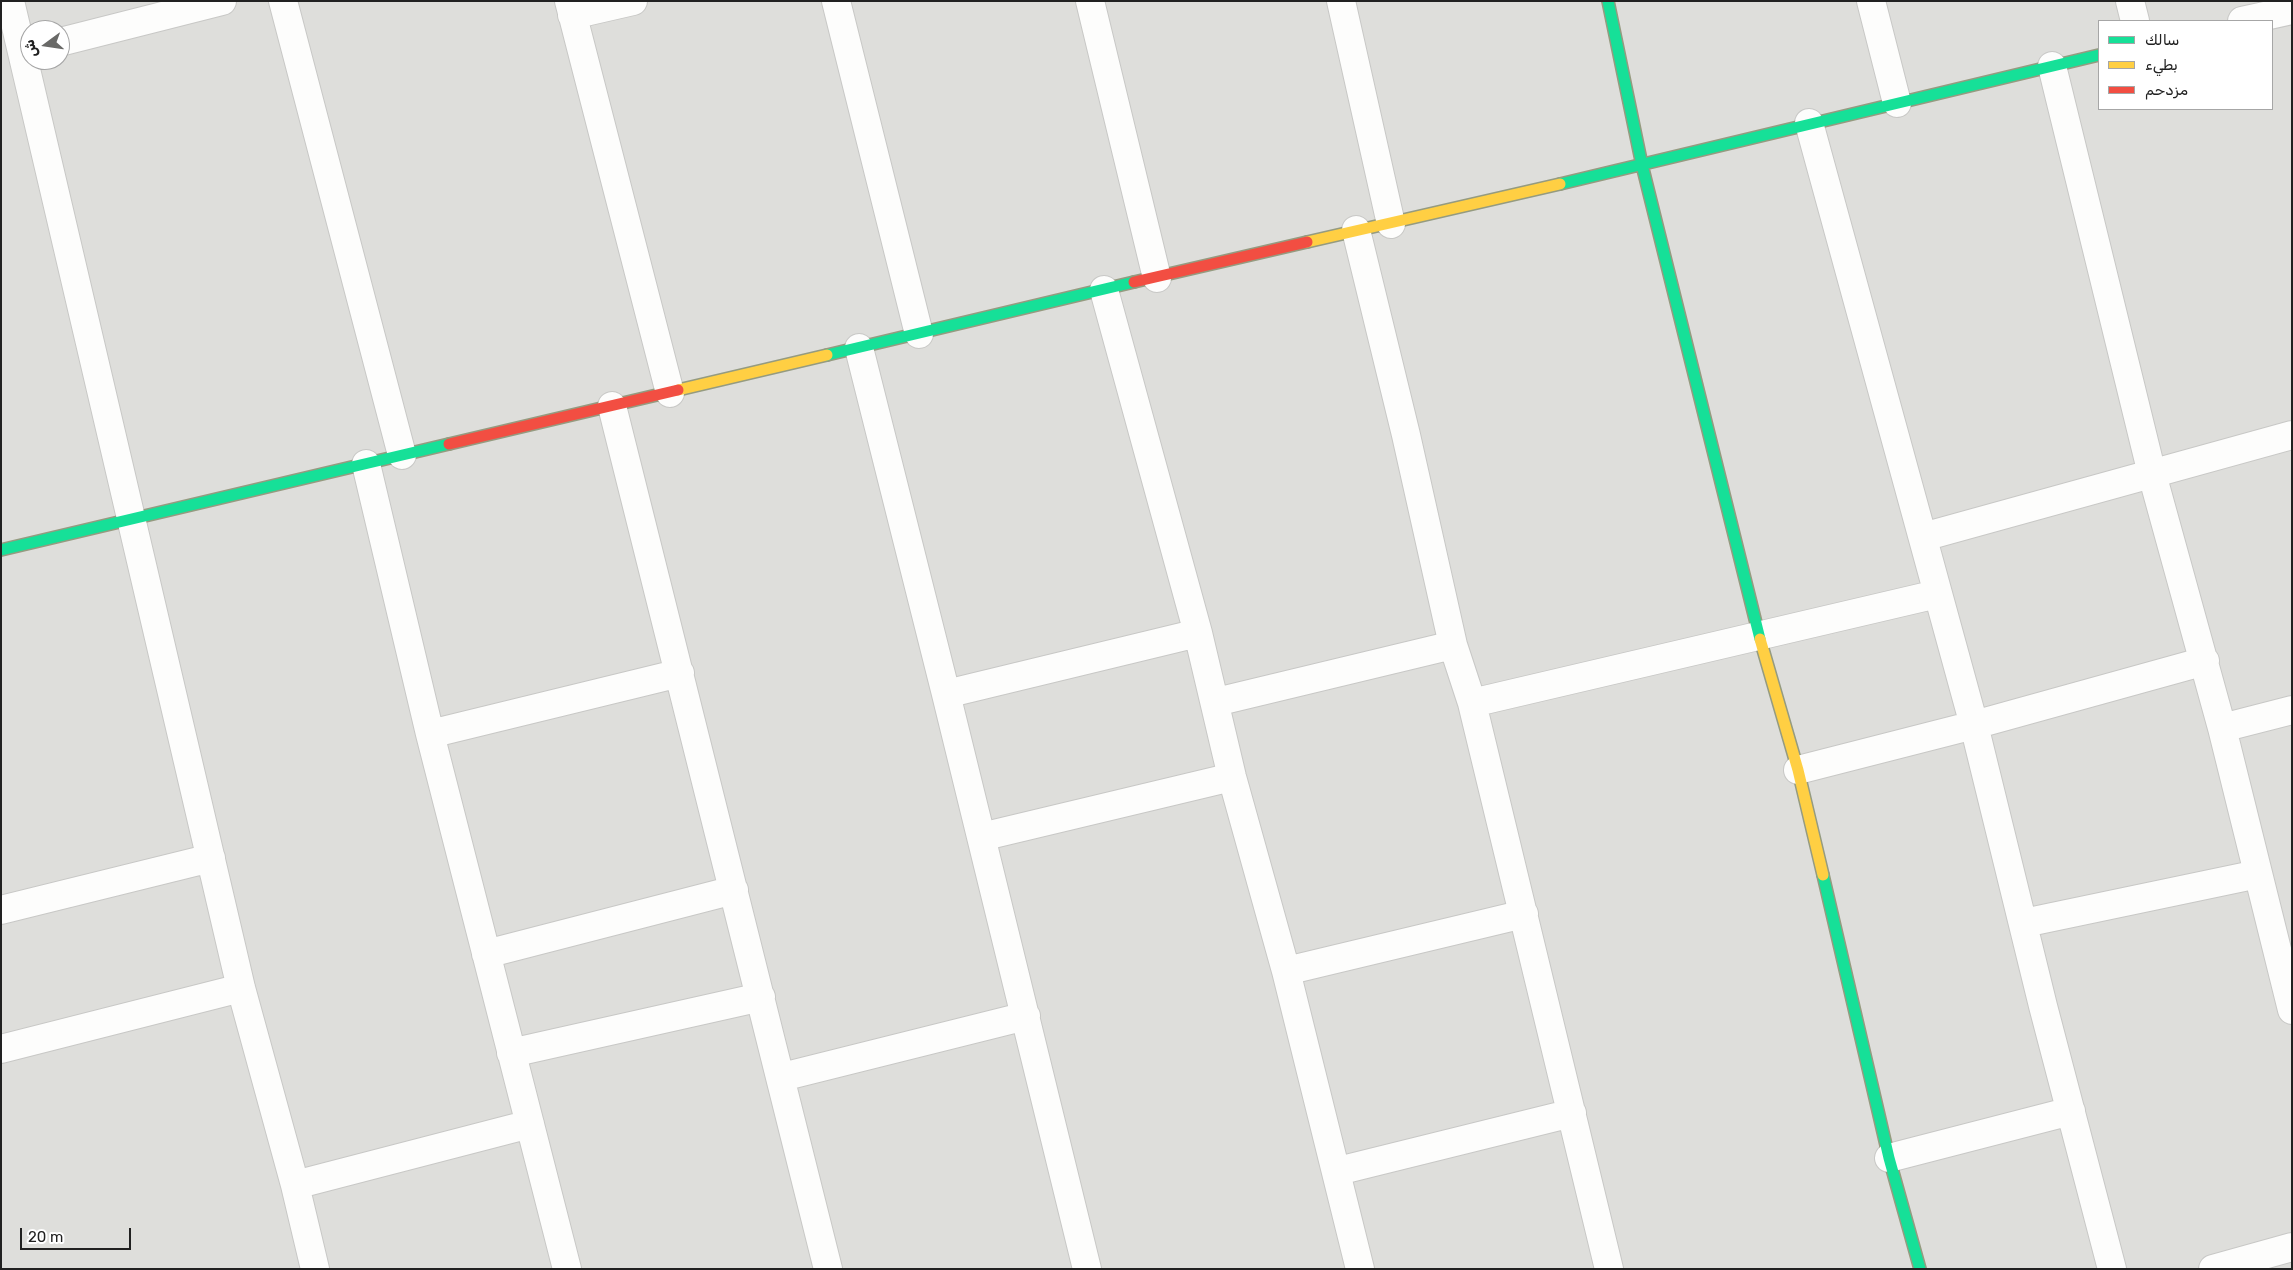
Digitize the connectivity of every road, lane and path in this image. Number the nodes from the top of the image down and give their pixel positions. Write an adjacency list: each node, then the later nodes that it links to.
1 (10, 1): 15 (street)
2 (222, 1): 16 (street)
3 (283, 1): 32 (street)
4 (633, 1): 11 (street)
5 (836, 1): 27 (street)
6 (1090, 1): 25 (street)
7 (1341, 1): 23 (street)
8 (1608, 1): 22 (street)
9 (1871, 1): 20 (street)
10 (2130, 1): 13 (street)
11 (571, 8): 29 (street)
12 (2292, 10): 14 (street)
13 (2135, 20)
14 (2247, 20)
15 (20, 32)
16 (70, 39)
17 (2098, 55): 18 (street)
18 (2052, 66): 20 (street); 34 (street)
19 (30, 70): 35 (street)
20 (1897, 103): 21 (street)
21 (1809, 123): 22 (street); 36 (street)
22 (1642, 165): 23 (street); 40 (street)
23 (1391, 224): 24 (street)
24 (1356, 230): 25 (street); 41 (street)
25 (1157, 278): 26 (street)
26 (1104, 290): 27 (street); 39 (street)
27 (919, 334): 28 (street)
28 (858, 348): 29 (street); 44 (street)
29 (670, 393): 30 (street)
30 (612, 406): 32 (street); 43 (street)
31 (2292, 435): 34 (street)
32 (402, 455): 33 (street)
33 (366, 464): 35 (street); 50 (street)
34 (2152, 474): 36 (street); 42 (street)
35 (131, 519): 37 (street); 54 (street)
36 (1922, 537): 38 (street)
37 (1, 550)
38 (1937, 594): 40 (street); 48 (street)
39 (1198, 633): 44 (street); 45 (street)
40 (1759, 635): 46 (street); 51 (street)
41 (1453, 644): 45 (street); 46 (street)
42 (2205, 661): 48 (street); 49 (street)
43 (680, 673): 50 (street); 56 (street)
44 (946, 694): 53 (street)
45 (1216, 702): 52 (street)
46 (1472, 703): 58 (street)
47 (2292, 710): 49 (street)
48 (1974, 725): 51 (street); 59 (street)
49 (2222, 728): 55 (street)
50 (430, 734): 60 (street)
51 (1798, 770): 72 (street)
52 (1232, 777): 53 (street); 61 (street)
53 (980, 837): 65 (street)
54 (211, 858): 57 (street); 62 (street)
55 (2258, 874): 59 (street); 64 (street)
56 (734, 890): 60 (street); 63 (street)
57 (1, 910)
58 (1524, 914): 61 (street); 70 (street)
59 (2024, 923): 69 (street)
60 (486, 954): 67 (street)
61 (1286, 971): 73 (street)
62 (241, 988): 66 (street); 74 (street)
63 (761, 997): 67 (street); 68 (street)
64 (2292, 1010)
65 (1026, 1016): 68 (street); 79 (street)
66 (1, 1049)
67 (511, 1053): 71 (street)
68 (782, 1077): 78 (street)
69 (2071, 1110): 72 (street); 83 (street)
70 (1572, 1113): 73 (street); 81 (street)
71 (530, 1124): 74 (street); 77 (street)
72 (1889, 1158): 82 (street)
73 (1338, 1170): 80 (street)
74 (295, 1185): 76 (street)
75 (2292, 1248): 84 (street)
76 (315, 1269)
77 (567, 1269)
78 (828, 1269)
79 (1087, 1269)
80 (1360, 1269)
81 (1609, 1269)
82 (1920, 1269)
83 (2112, 1269)
84 (2213, 1269)

